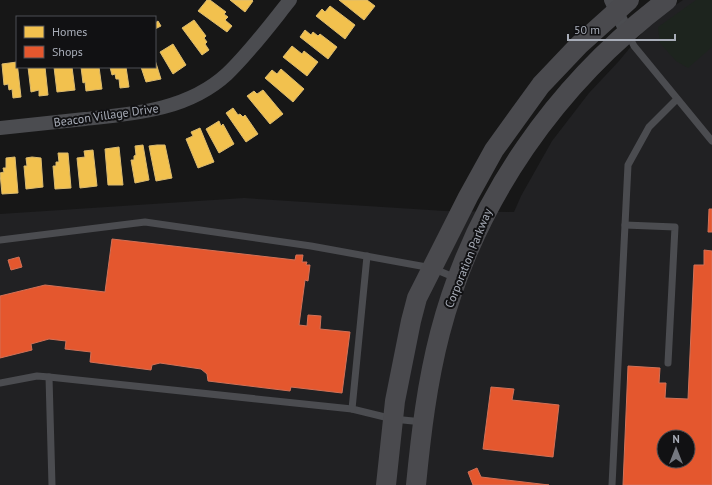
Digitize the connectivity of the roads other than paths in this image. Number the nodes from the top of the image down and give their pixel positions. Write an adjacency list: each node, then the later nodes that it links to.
1 (290, 0): 6 (street, Beacon Village Drive)
2 (667, 0): 4 (main road, Corporation Parkway)
3 (619, 4): 4 (street); 11 (main road, Corporation Parkway)
4 (627, 33): 5 (lane); 12 (main road, Corporation Parkway)
5 (677, 99): 7 (lane); 8 (lane)
6 (0, 128)
7 (712, 141)
8 (625, 225): 13 (lane); 22 (lane)
9 (0, 240): 10 (lane)
10 (367, 256): 11 (lane); 16 (lane)
11 (432, 268): 12 (lane); 17 (main road, Corporation Parkway)
12 (458, 279): 18 (main road, Corporation Parkway)
13 (668, 363)
14 (50, 377): 15 (lane); 16 (lane); 19 (lane)
15 (0, 383)
16 (352, 410): 17 (lane)
17 (393, 419): 18 (lane); 20 (main road, Corporation Parkway)
18 (424, 422): 21 (main road, Corporation Parkway)
19 (52, 485)
20 (386, 485)
21 (416, 485)
22 (612, 485)

